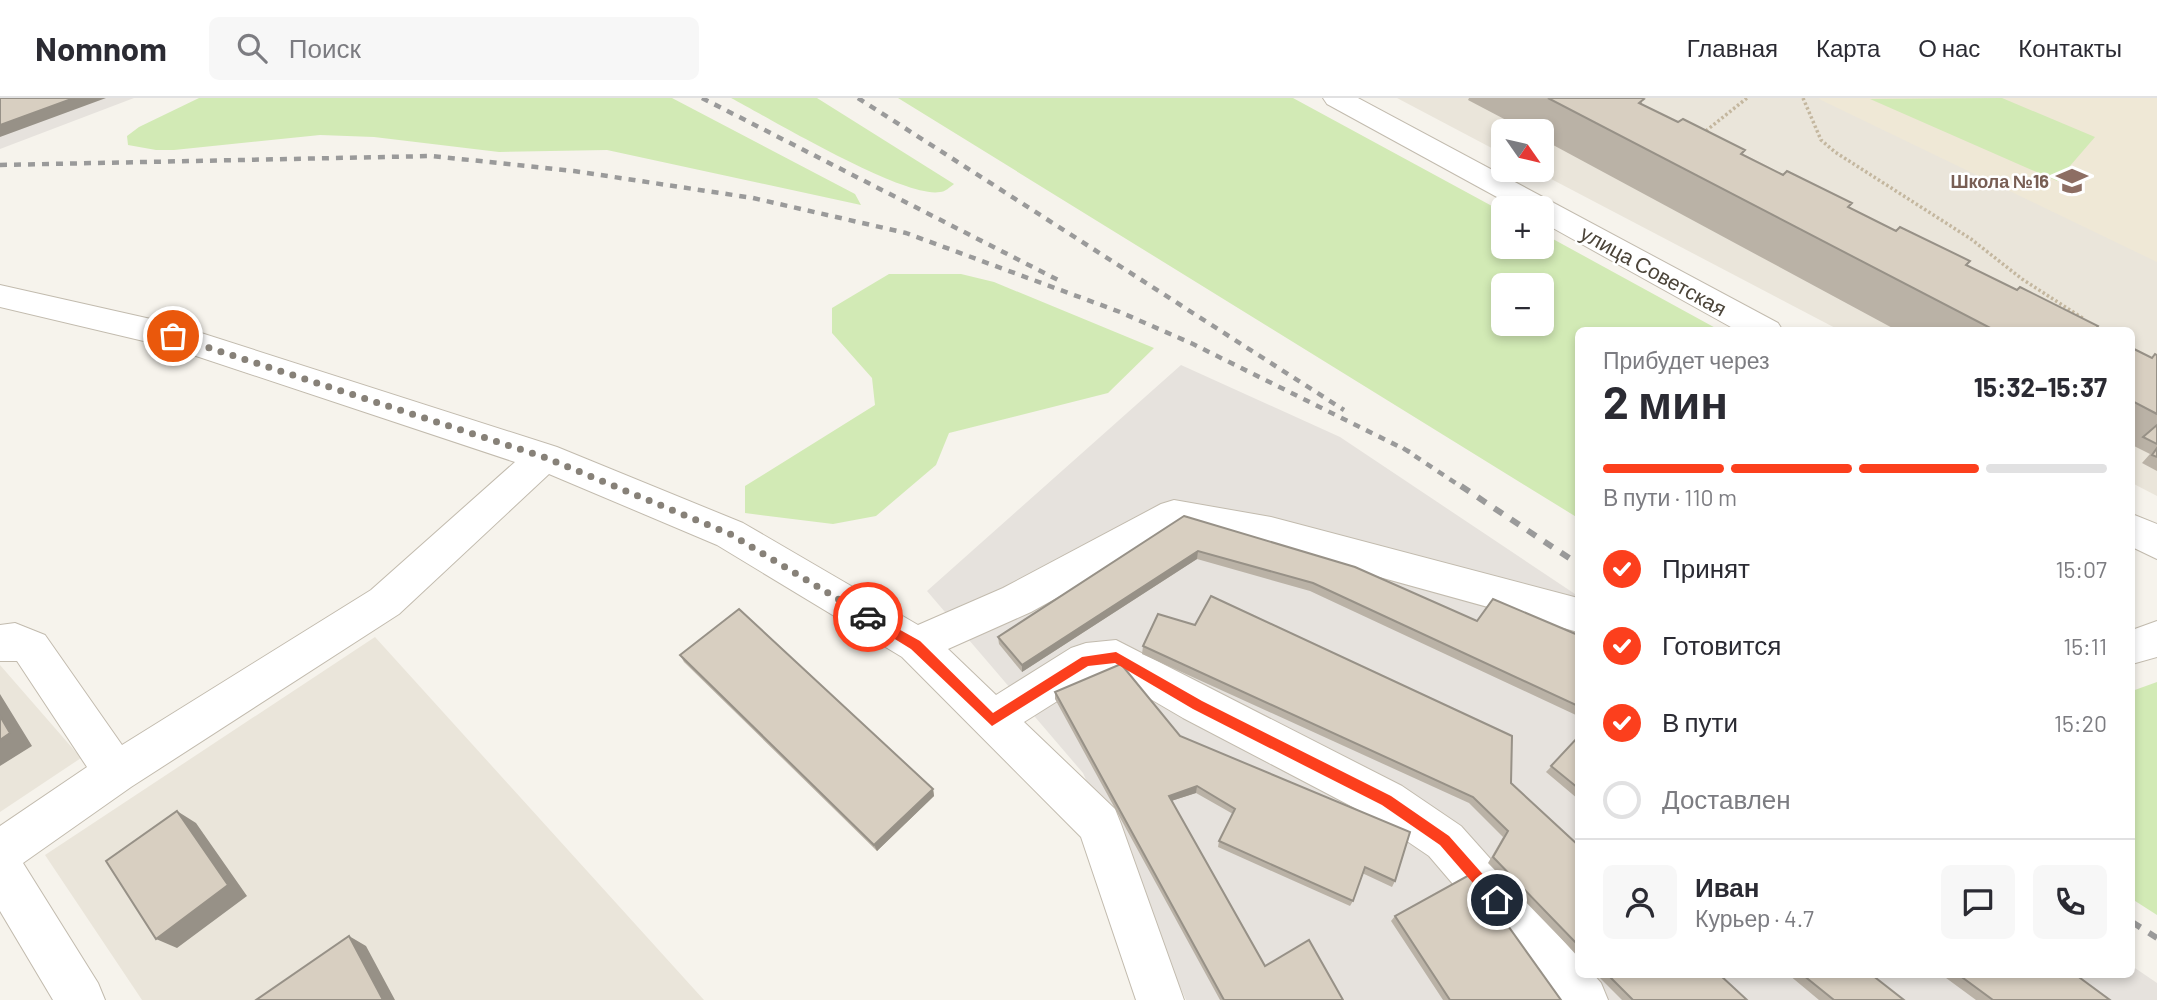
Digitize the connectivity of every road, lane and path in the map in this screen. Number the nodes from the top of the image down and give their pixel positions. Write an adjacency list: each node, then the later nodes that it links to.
1 (1337, 98): 5 (street, улица Советская)
2 (1747, 98): 4 (path)
3 (1803, 98): 8 (path)
4 (1700, 135)
5 (1517, 196)
6 (1554, 216): 9 (street, улица Советская)
7 (0, 296): 10 (street)
8 (2091, 323)
9 (1759, 327)
10 (544, 457): 16 (street); 19 (street)
11 (2135, 532): 12 (street)
12 (2157, 543)
13 (1575, 614): 16 (street)
14 (2157, 639): 17 (street)
15 (0, 643): 19 (street)
16 (916, 645): 18 (street)
17 (2135, 646)
18 (992, 720): 23 (street); 24 (street)
19 (116, 773): 20 (street)
20 (0, 852)
21 (0, 868): 22 (street)
22 (81, 1000)
23 (1160, 1000)
24 (1584, 1000)

